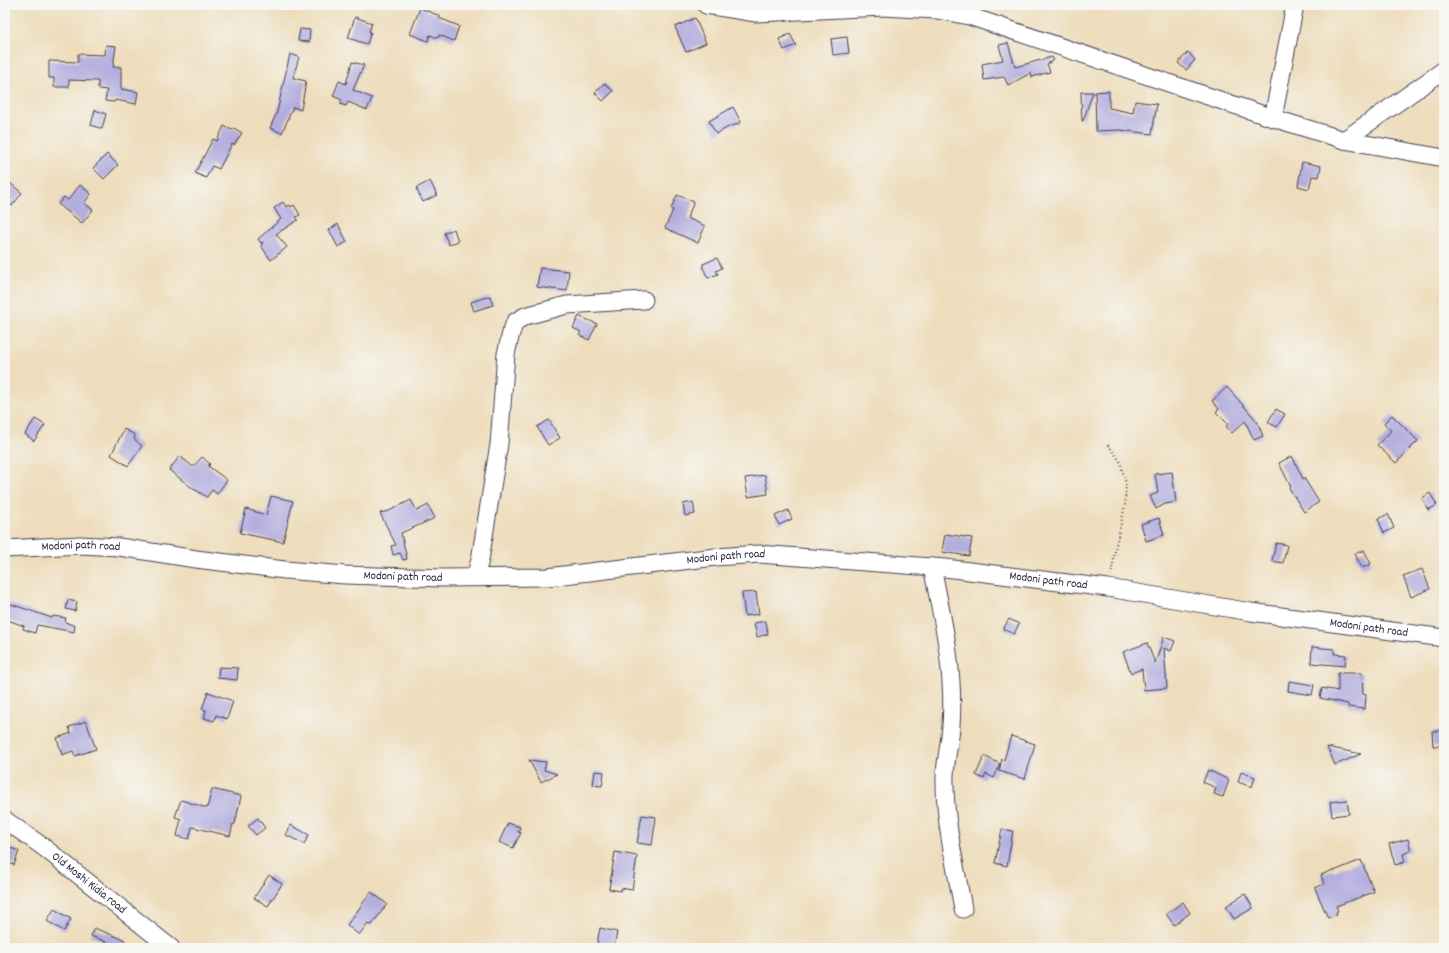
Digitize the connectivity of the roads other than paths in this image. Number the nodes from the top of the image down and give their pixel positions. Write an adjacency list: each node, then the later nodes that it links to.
1 (706, 5): 4 (street)
2 (1295, 5): 4 (street)
3 (1444, 70): 5 (street)
4 (1273, 118): 5 (street)
5 (1344, 140): 6 (street)
6 (1444, 158)
7 (644, 300): 10 (street)
8 (5, 549): 10 (street, Modoni path road)
9 (932, 567): 10 (street, Modoni path road); 11 (street, Modoni path road); 13 (street)
10 (475, 577)
11 (1444, 638)
12 (5, 820): 14 (street, Old Moshi Kidia road)
13 (963, 909)
14 (171, 948)

